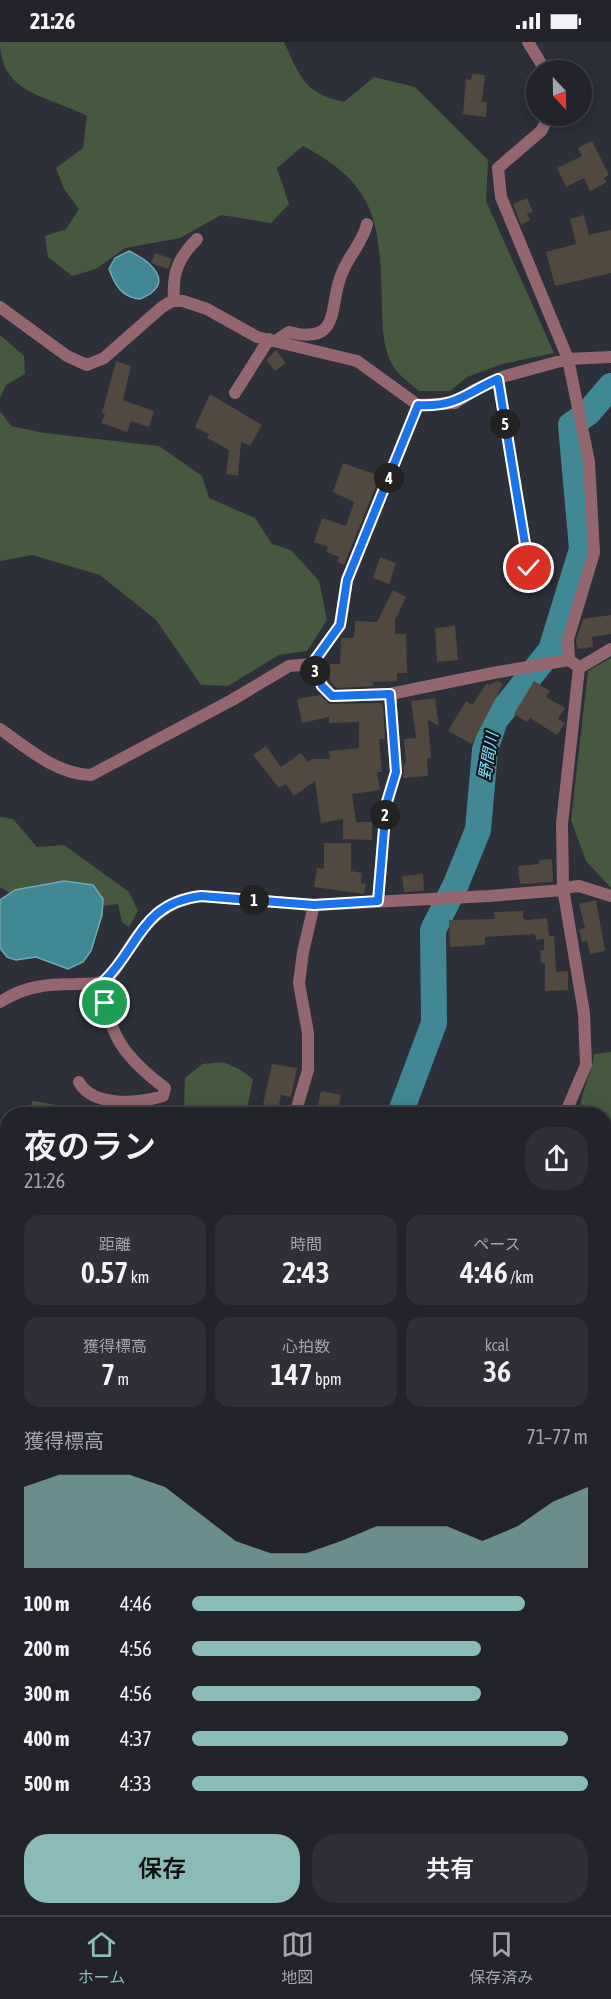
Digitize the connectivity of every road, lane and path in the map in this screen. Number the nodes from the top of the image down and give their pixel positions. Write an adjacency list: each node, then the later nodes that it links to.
1 (528, 42): 2 (street)
2 (539, 60)
3 (544, 126): 10 (street)
4 (367, 224): 8 (street)
5 (197, 239): 6 (street)
6 (174, 301): 7 (street); 8 (street)
7 (0, 307)
8 (273, 339): 12 (street); 13 (street)
9 (611, 357): 10 (street)
10 (568, 359): 11 (street); 17 (street)
11 (498, 379): 13 (street); 14 (street)
12 (235, 393)
13 (418, 405): 16 (street)
14 (529, 568)
15 (611, 649): 17 (street)
16 (312, 664): 18 (street); 19 (street)
17 (574, 664): 18 (street); 20 (street)
18 (390, 694): 22 (street)
19 (0, 729)
20 (563, 889): 21 (street); 22 (street); 28 (street)
21 (611, 896)
22 (378, 901): 23 (street)
23 (314, 905): 24 (street); 27 (street)
24 (103, 982): 25 (street); 26 (street)
25 (0, 1002)
26 (79, 1082)
27 (298, 1107)
28 (571, 1107)

